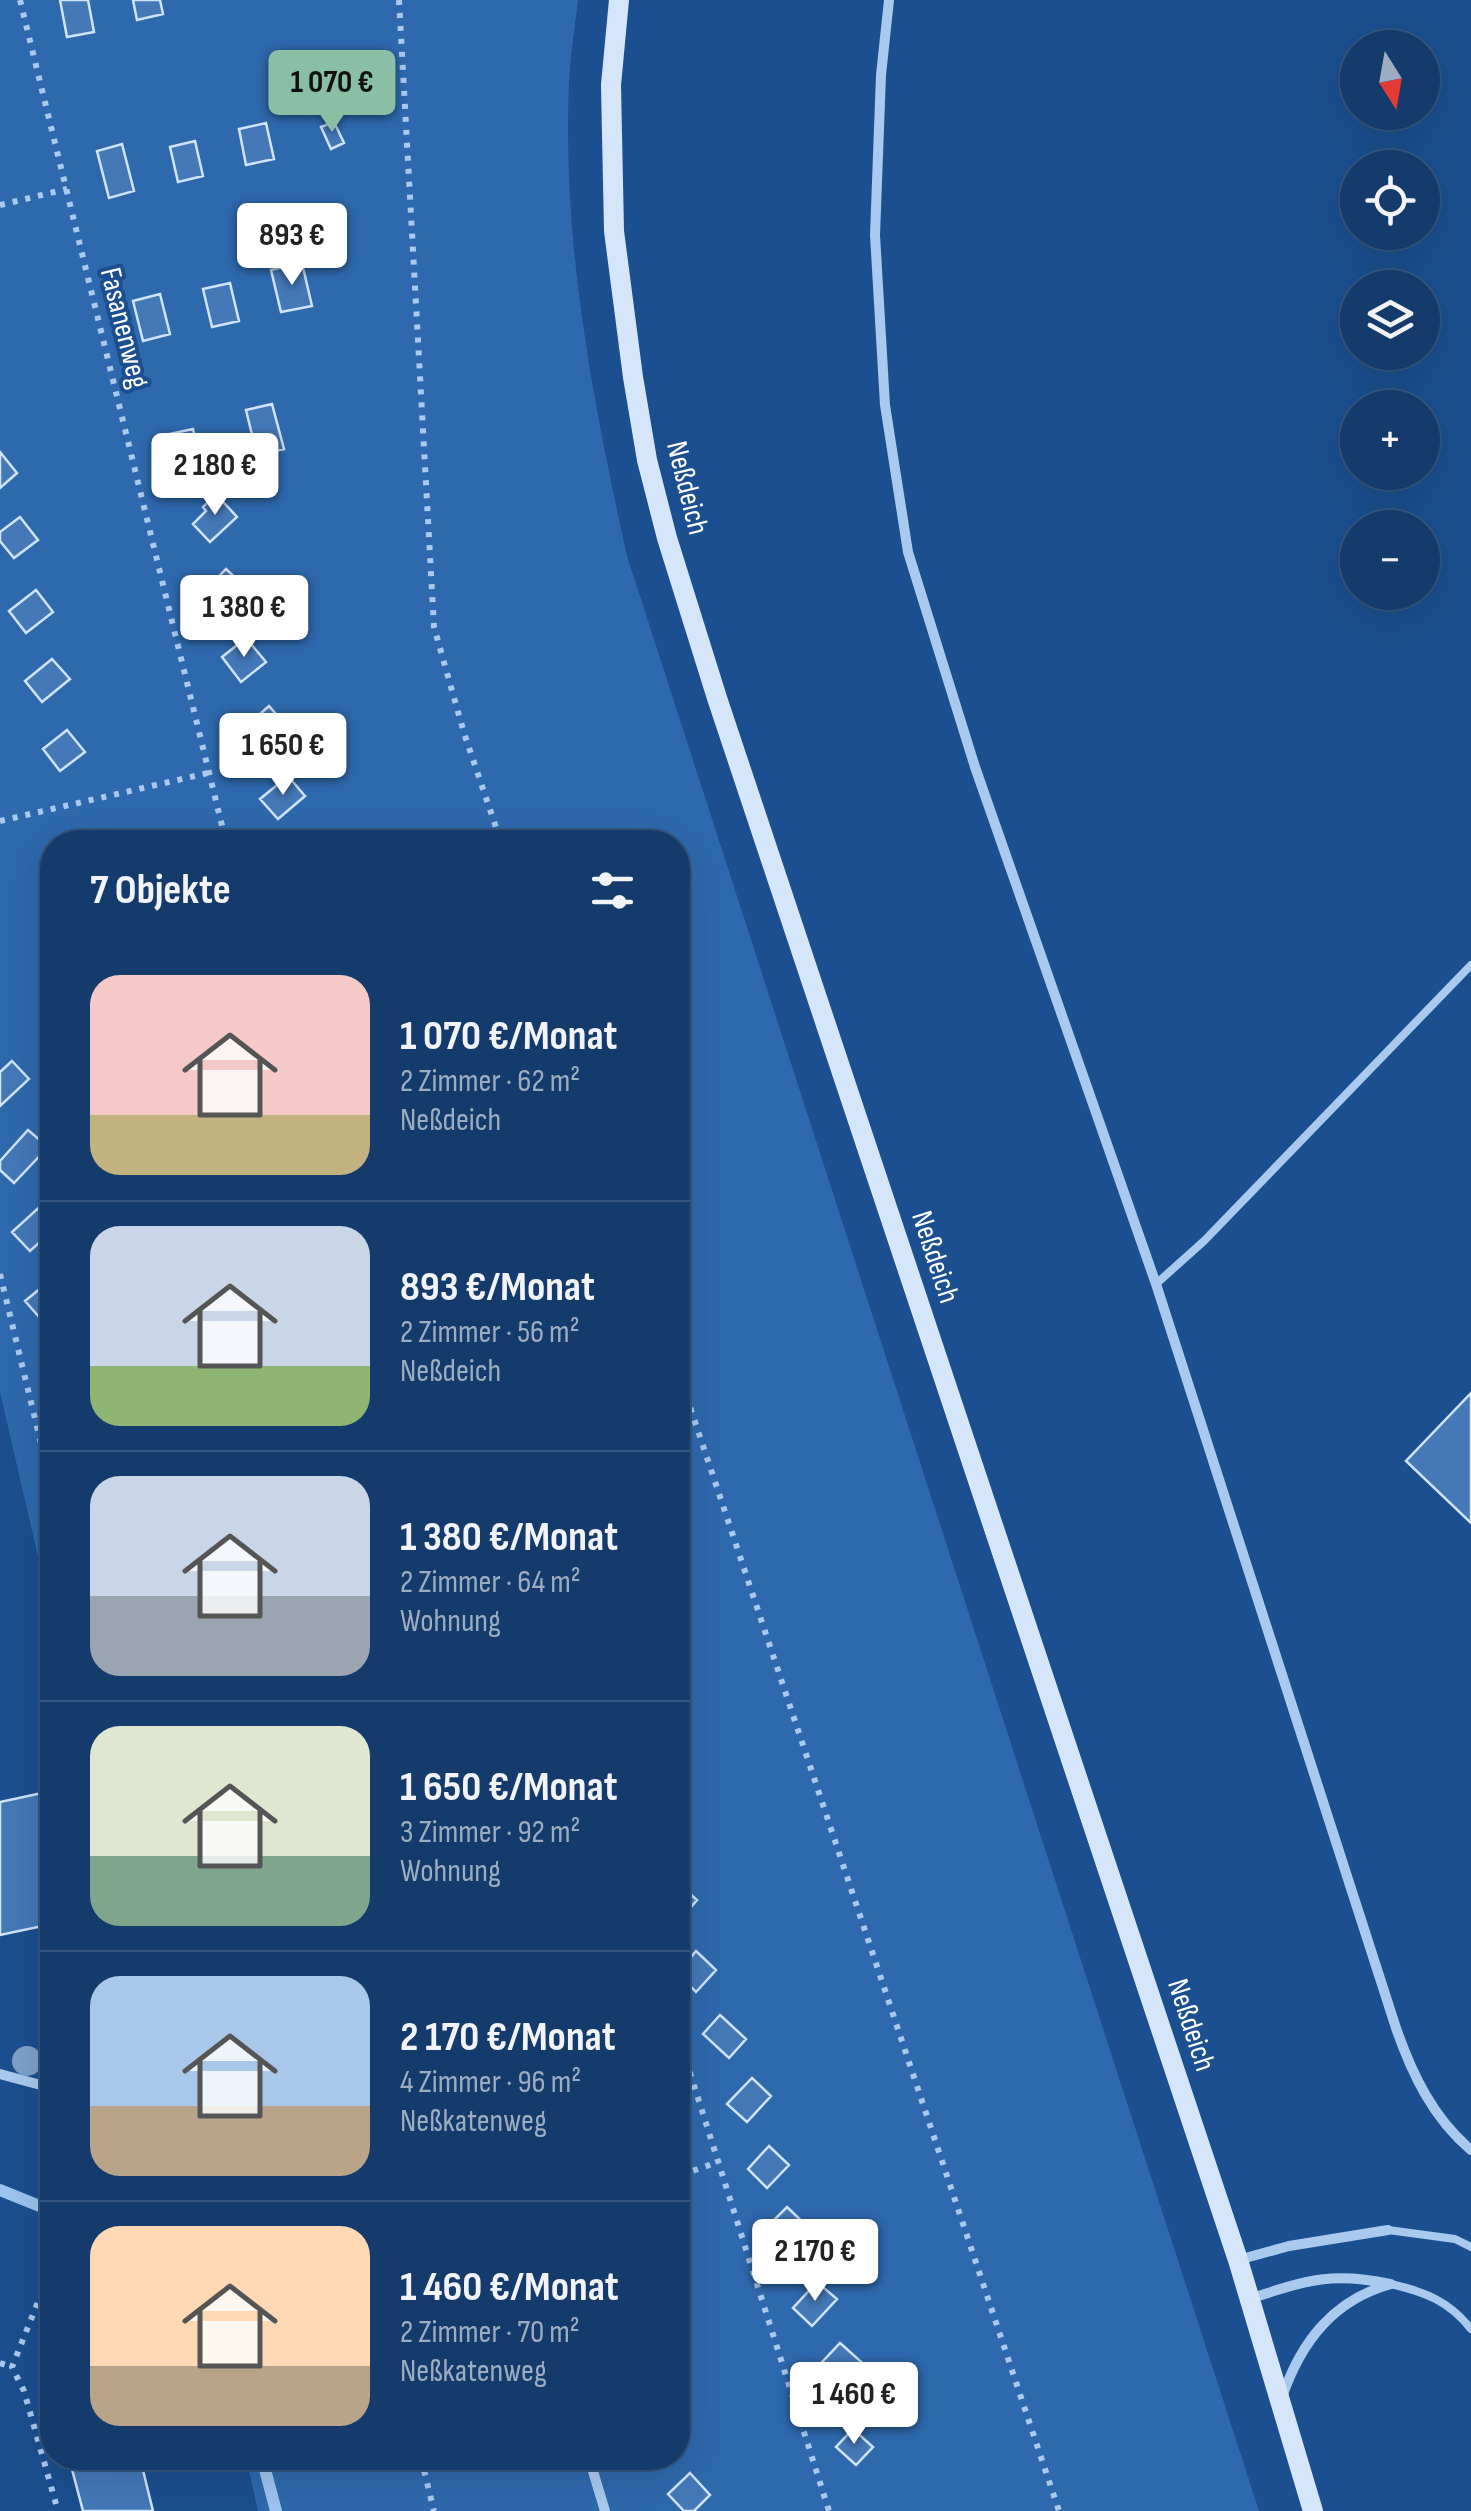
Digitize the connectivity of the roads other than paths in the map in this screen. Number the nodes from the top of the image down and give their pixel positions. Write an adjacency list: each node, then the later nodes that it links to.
1 (619, 0): 10 (street, Neßdeich)
2 (888, 0): 4 (street)
3 (1471, 966): 4 (lane)
4 (1156, 1284): 7 (street)
5 (0, 2074): 6 (street)
6 (40, 2085)
7 (1471, 2150)
8 (1388, 2230): 9 (lane); 10 (street)
9 (1471, 2248)
10 (1238, 2260): 12 (street, Neßdeich)
11 (1391, 2284): 12 (street); 13 (lane); 14 (street)
12 (1249, 2298): 14 (street, Neßdeich)
13 (1471, 2329)
14 (1280, 2403): 17 (street, Neßdeich)
15 (593, 2470): 16 (street)
16 (605, 2511)
17 (1313, 2511)

